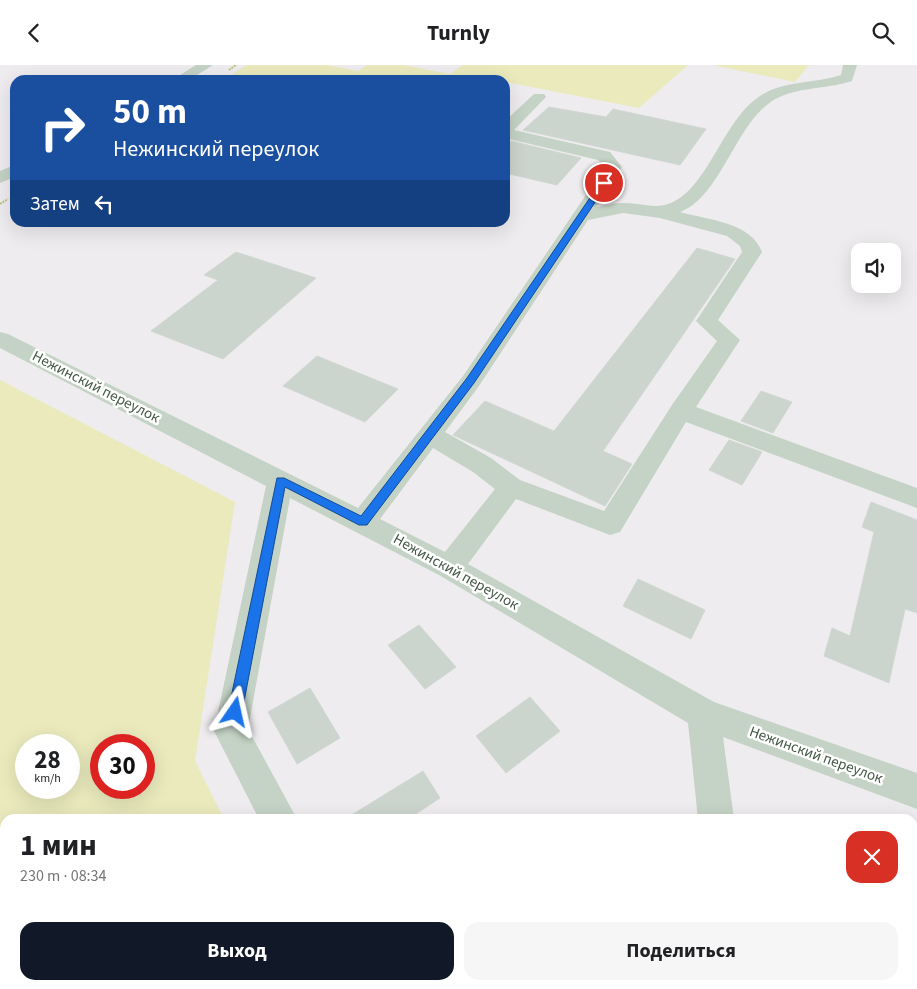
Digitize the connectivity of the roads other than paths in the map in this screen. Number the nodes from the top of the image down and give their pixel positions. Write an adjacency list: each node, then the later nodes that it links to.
1 (850, 65): 7 (street)
2 (201, 68): 3 (street)
3 (179, 73)
4 (539, 97): 5 (street)
5 (510, 126)
6 (510, 132): 8 (street)
7 (661, 213): 8 (street); 10 (street)
8 (584, 215): 11 (street)
9 (0, 339): 12 (street, Нежинский переулок)
10 (681, 411): 13 (street); 14 (street)
11 (430, 435): 13 (street); 15 (street)
12 (280, 481): 15 (street, Нежинский переулок); 19 (street)
13 (511, 487): 16 (street)
14 (917, 498)
15 (363, 522): 16 (street, Нежинский переулок)
16 (449, 567): 17 (street, Нежинский переулок)
17 (704, 714): 18 (street, Нежинский переулок); 20 (street)
18 (917, 791)
19 (276, 814)
20 (715, 814)

